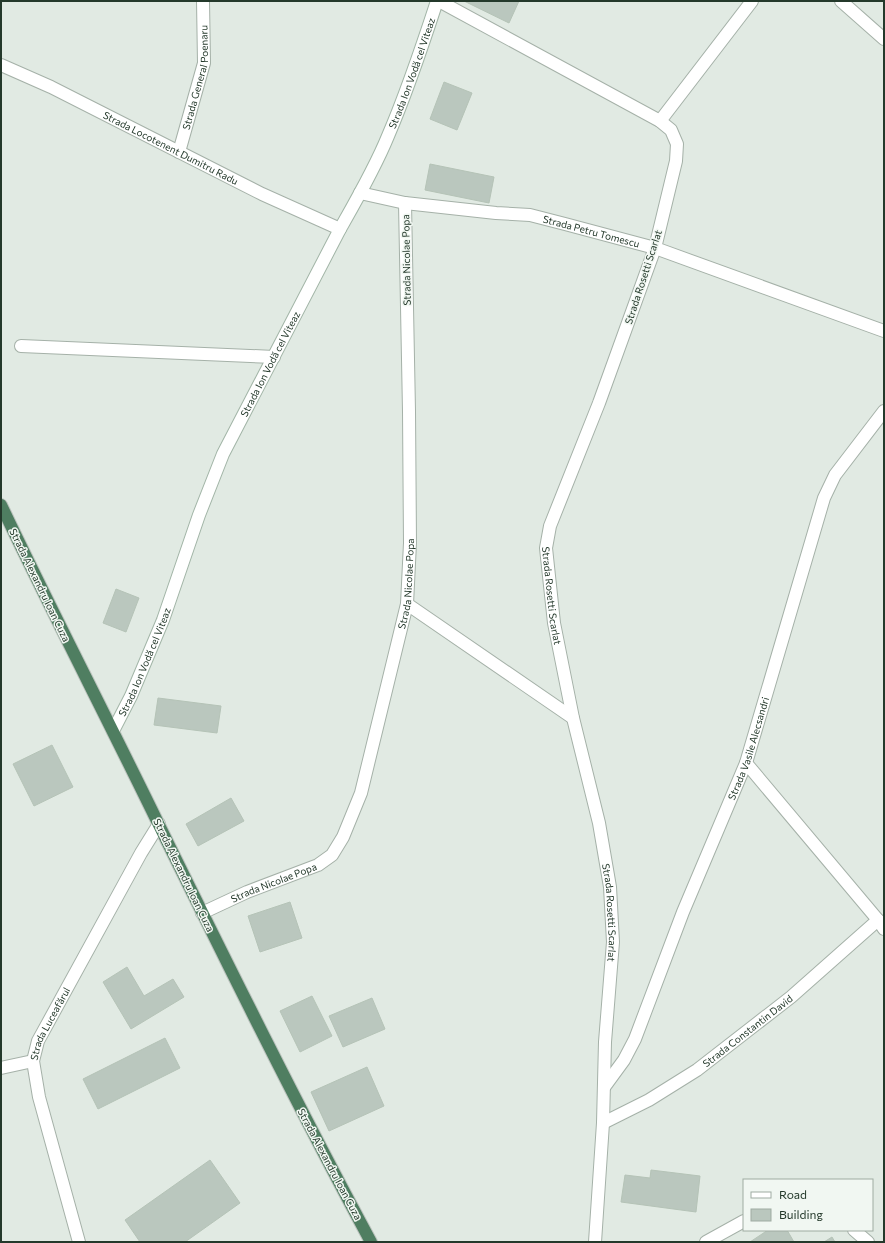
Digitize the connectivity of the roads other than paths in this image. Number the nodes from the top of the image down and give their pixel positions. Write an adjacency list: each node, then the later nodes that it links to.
1 (203, 1): 8 (street, Strada General Poenaru)
2 (438, 1): 7 (street, Strada Rosetti Scarlat); 9 (street, Strada Ion Vodă cel Viteaz)
3 (752, 1): 7 (street)
4 (841, 1): 5 (street)
5 (884, 39)
6 (1, 65): 8 (street, Strada Locotenent Dumitru Radu)
7 (660, 121): 12 (street, Strada Rosetti Scarlat)
8 (179, 152): 11 (street, Strada Locotenent Dumitru Radu)
9 (360, 193): 10 (street, Strada Nicolae Popa); 11 (street, Strada Ion Vodă cel Viteaz)
10 (405, 203): 12 (street, Strada Petru Tomescu); 18 (street, Strada Nicolae Popa)
11 (340, 229): 15 (street, Strada Ion Vodă cel Viteaz)
12 (655, 248): 13 (street, Strada Petru Tomescu); 19 (street, Strada Rosetti Scarlat)
13 (884, 331)
14 (21, 346): 15 (street)
15 (274, 357): 20 (street, Strada Ion Vodă cel Viteaz)
16 (884, 411): 21 (street, Strada Vasile Alecsandri)
17 (1, 505): 20 (highway, Strada Alexandru Ioan Cuza)
18 (407, 604): 19 (street); 23 (street, Strada Nicolae Popa)
19 (573, 718): 27 (street, Strada Rosetti Scarlat)
20 (113, 731): 22 (highway, Strada Alexandru Ioan Cuza)
21 (746, 763): 24 (street); 27 (street, Strada Vasile Alecsandri)
22 (159, 824): 23 (highway, Strada Alexandru Ioan Cuza); 25 (street, Strada Luceafărul)
23 (202, 913): 32 (highway, Strada Alexandru Ioan Cuza)
24 (881, 925): 28 (street, Strada Constantin David)
25 (34, 1061): 26 (street); 31 (street, Strada Luceafărul)
26 (1, 1068)
27 (605, 1086): 28 (street, Strada Rosetti Scarlat)
28 (603, 1123): 33 (street, Strada Rosetti Scarlat)
29 (743, 1222): 34 (street)
30 (855, 1231): 35 (street)
31 (79, 1242)
32 (371, 1242)
33 (596, 1242)
34 (706, 1242)
35 (868, 1242)

